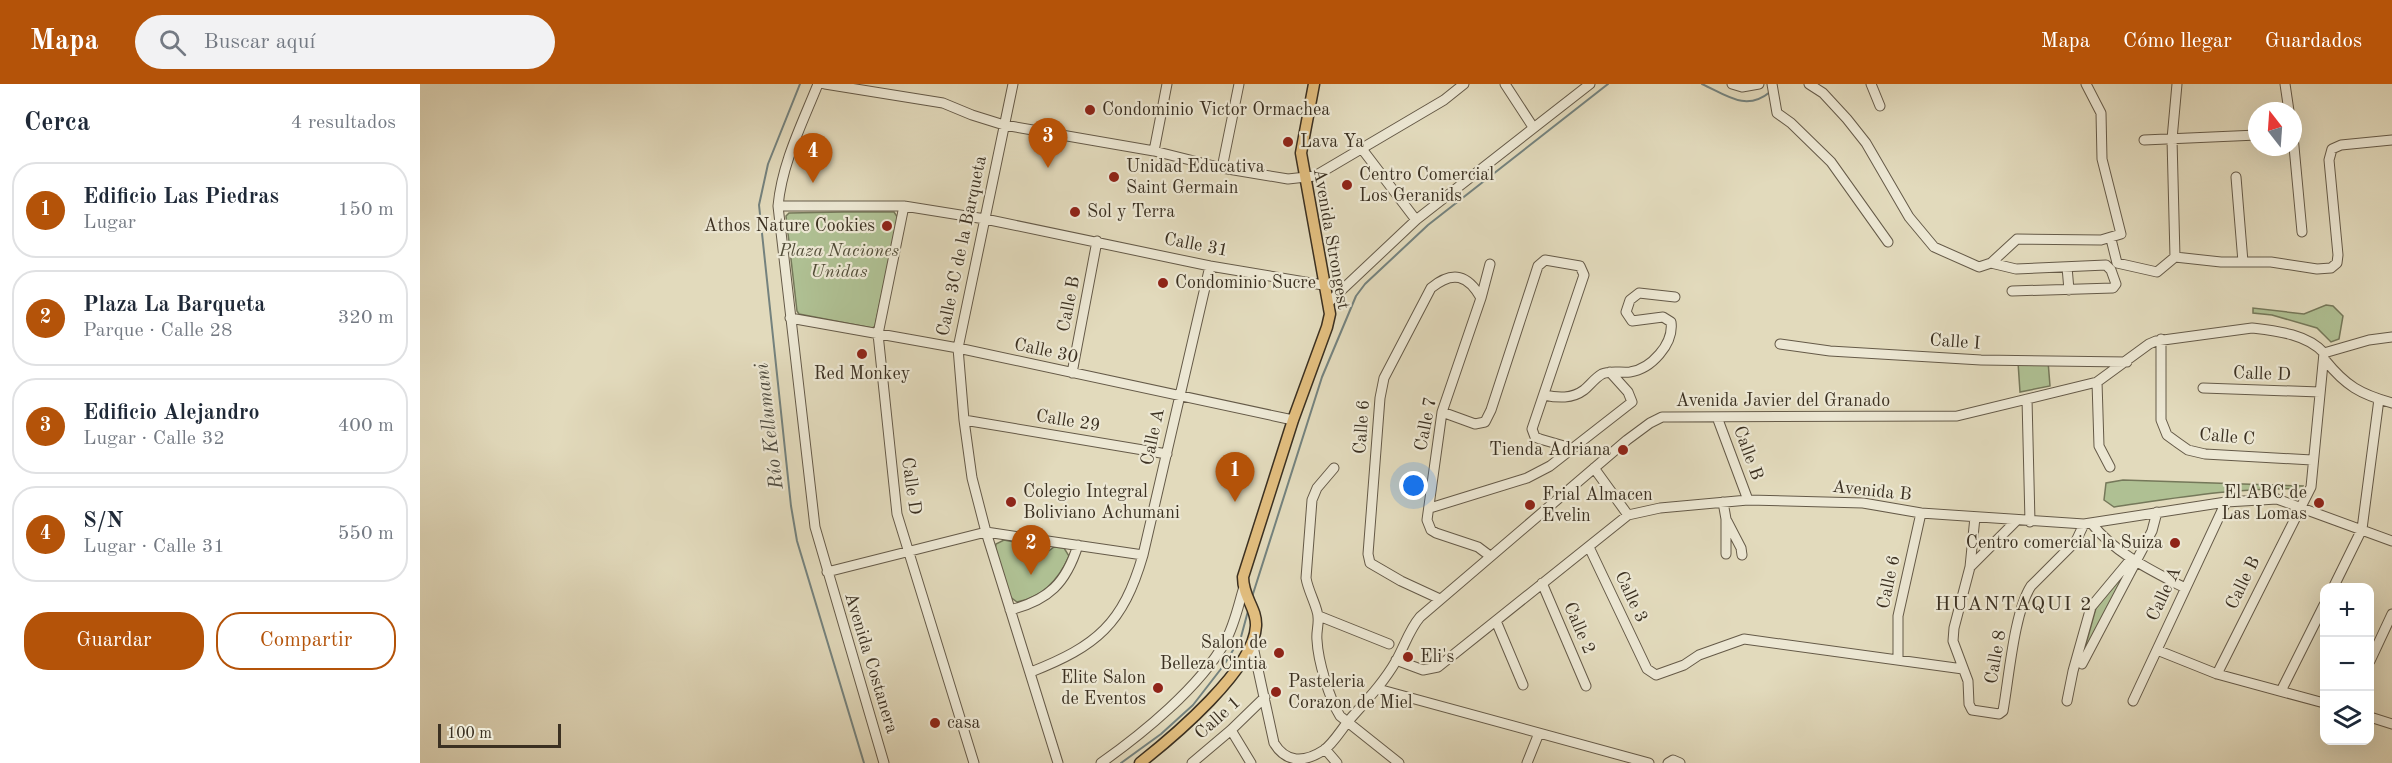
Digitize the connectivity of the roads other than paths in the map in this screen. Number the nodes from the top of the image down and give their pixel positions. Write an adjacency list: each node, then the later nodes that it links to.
1 (818, 84): 32 (street, Avenida Costanera)
2 (825, 84): 20 (street)
3 (1013, 84): 20 (street, Calle 3C de la Barqueta)
4 (1167, 84): 27 (street)
5 (1239, 84): 29 (street)
6 (1313, 84): 31 (main road, Avenida Strongest)
7 (1464, 84): 26 (street)
8 (1505, 84): 21 (street)
9 (1590, 84): 21 (street)
10 (1732, 84): 11 (street)
11 (1759, 84)
12 (1809, 84): 42 (street)
13 (1872, 84): 19 (street)
14 (2086, 84): 37 (street)
15 (2177, 84): 23 (street)
16 (2285, 84): 18 (street)
17 (1773, 87): 39 (street)
18 (2288, 102)
19 (1881, 106)
20 (1004, 125): 27 (street); 34 (street, Calle 3C de la Barqueta)
21 (1533, 127): 35 (street)
22 (2248, 135): 23 (street)
23 (2172, 139): 24 (street); 40 (street)
24 (2144, 140)
25 (2392, 140): 41 (street)
26 (1362, 150): 31 (street); 35 (street)
27 (1154, 151): 29 (street)
28 (2295, 156): 36 (street)
29 (1222, 168): 31 (street)
30 (2236, 177): 41 (street)
31 (1305, 179): 46 (main road, Avenida Strongest)
32 (778, 206): 33 (street, Calle 31); 52 (street, Avenida Costanera)
33 (904, 206): 34 (street, Calle 31); 53 (street, Calle D)
34 (985, 219): 38 (street, Calle 31); 57 (street, Calle 3C de la Barqueta)
35 (1416, 220): 51 (street)
36 (2302, 232)
37 (2111, 239): 40 (street); 42 (street)
38 (1098, 242): 44 (street, Calle 31); 61 (street, Calle B)
39 (1888, 242)
40 (2175, 256): 41 (street)
41 (2243, 262)
42 (1991, 263): 45 (street)
43 (1490, 264): 50 (street, Calle 7)
44 (1210, 266): 46 (street, Calle 31); 65 (street, Calle A)
45 (2067, 267): 47 (street); 47 (street)
46 (1323, 285): 51 (main road, Avenida Strongest)
47 (2068, 290): 48 (street)
48 (2012, 291)
49 (1675, 297): 60 (street)
50 (1481, 298): 70 (street, Calle 7); 110 (street, Calle 6)
51 (1329, 302): 73 (main road, Avenida Strongest)
52 (790, 318): 53 (street, Calle 30); 105 (street, Avenida Costanera)
53 (878, 334): 57 (street, Calle 30); 98 (street, Calle D)
54 (2392, 337): 58 (street)
55 (2161, 339): 58 (street, Avenida Javier del Granado); 59 (street, Avenida Javier del Granado); 76 (street, Calle C)
56 (1780, 344): 59 (street, Calle I)
57 (958, 348): 61 (street, Calle 30); 72 (street, Calle 3C de la Barqueta)
58 (2325, 356): 64 (street, Calle B); 68 (street, Avenida Javier del Granado)
59 (2127, 362): 62 (street, Avenida Javier del Granado)
60 (1610, 372): 66 (street); 74 (street)
61 (1072, 373): 65 (street, Calle 30)
62 (2097, 382): 67 (street, Avenida Javier del Granado); 77 (street)
63 (2203, 388): 64 (street, Calle D)
64 (2320, 392): 76 (street, Calle B)
65 (1179, 395): 73 (street, Calle 30); 75 (street, Calle A)
66 (1544, 395): 70 (street); 74 (street)
67 (2027, 399): 71 (street, Avenida Javier del Granado); 91 (street)
68 (2379, 399): 69 (street, Avenida Javier del Granado); 93 (street)
69 (2392, 403)
70 (1442, 412): 84 (street, Calle 7)
71 (1717, 417): 79 (street, Avenida Javier del Granado); 80 (street, Calle B)
72 (964, 420): 75 (street, Calle 29); 94 (street, Calle 3C de la Barqueta)
73 (1293, 420): 109 (main road, Avenida Strongest)
74 (1571, 448): 84 (street)
75 (1167, 454): 100 (street, Calle A)
76 (2312, 460): 83 (street, Calle B)
77 (2110, 467)
78 (1334, 468): 114 (street)
79 (1594, 468): 87 (street); 102 (street, Avenida Javier del Granado)
80 (1748, 500): 81 (street, Avenida B); 86 (street, Avenida B)
81 (1723, 502): 87 (street, Avenida B); 89 (street)
82 (2226, 502): 83 (street, Avenida B); 85 (street, Avenida B); 108 (street, Calle A)
83 (2299, 506): 93 (street, Avenida B); 125 (street, Calle B)
84 (1430, 508): 102 (street, Calle 7)
85 (2157, 512): 92 (street, Avenida B); 103 (street)
86 (1921, 513): 88 (street, Avenida B); 120 (street, Calle 6)
87 (1628, 515): 97 (street, Avenida B)
88 (1975, 517): 90 (street, Avenida B); 104 (street)
89 (1726, 519): 99 (street); 101 (street)
90 (2016, 521): 91 (street, Avenida B); 104 (street)
91 (2030, 522): 92 (street, Avenida B)
92 (2088, 524): 103 (street); 123 (street, Calle 8)
93 (2362, 530): 95 (street, Avenida B); 107 (street)
94 (986, 532): 96 (street); 98 (street); 111 (street, Calle 3C de la Barqueta)
95 (2392, 541)
96 (1078, 545): 100 (street); 111 (street)
97 (1589, 547): 106 (street, Avenida B); 120 (street, Calle 3)
98 (908, 552): 105 (street); 141 (street, Calle D)
99 (1726, 554)
100 (1143, 555): 124 (street, Calle A)
101 (1742, 555)
102 (1490, 556): 110 (street, Avenida Javier del Granado)
103 (2133, 560): 108 (street); 122 (street); 131 (street)
104 (1970, 567): 123 (street)
105 (827, 572): 140 (street, Avenida Costanera)
106 (1542, 583): 115 (street, Avenida B); 127 (street, Calle 2)
107 (2336, 583)
108 (2185, 588): 118 (street, Calle A)
109 (1245, 594): 116 (main road); 143 (street, Avenida Strongest)
110 (1440, 599): 121 (street, Avenida Javier del Granado)
111 (1010, 610): 124 (street, Calle 3C de la Barqueta)
112 (2392, 614): 119 (street)
113 (2320, 615): 129 (street)
114 (1318, 616): 117 (street); 135 (street)
115 (1496, 621): 121 (street, Avenida B); 126 (street)
116 (1252, 642): 130 (street, Avenida Javier del Granado); 144 (main road)
117 (1389, 644)
118 (2157, 650): 125 (street); 132 (street, Calle A)
119 (2374, 652)
120 (1898, 659): 123 (street)
121 (1396, 660): 128 (street, Avenida Javier del Granado)
122 (2082, 664)
123 (1963, 669)
124 (1031, 672): 142 (street, Calle 3C de la Barqueta)
125 (2217, 674): 129 (street)
126 (1524, 685)
127 (1586, 686)
128 (1378, 689): 135 (street, Avenida Javier del Granado); 138 (street)
129 (2281, 692): 133 (street)
130 (1265, 697): 137 (street, Calle 1); 139 (street, Avenida Javier del Granado)
131 (2067, 701)
132 (2133, 701)
133 (2320, 703)
134 (2374, 718): 136 (street)
135 (1347, 723): 139 (street, Avenida Javier del Granado); 148 (street)
136 (2392, 724)
137 (1232, 730): 145 (street, Calle 1); 146 (street)
138 (1539, 733): 149 (street); 150 (street)
139 (1325, 749): 147 (street)
140 (884, 763)
141 (974, 763)
142 (1058, 763)
143 (1101, 763)
144 (1140, 763)
145 (1192, 763)
146 (1251, 763)
147 (1337, 763)
148 (1398, 763)
149 (1527, 763)
150 (1649, 763)
151 (1668, 763): 152 (street)
152 (1680, 763)

